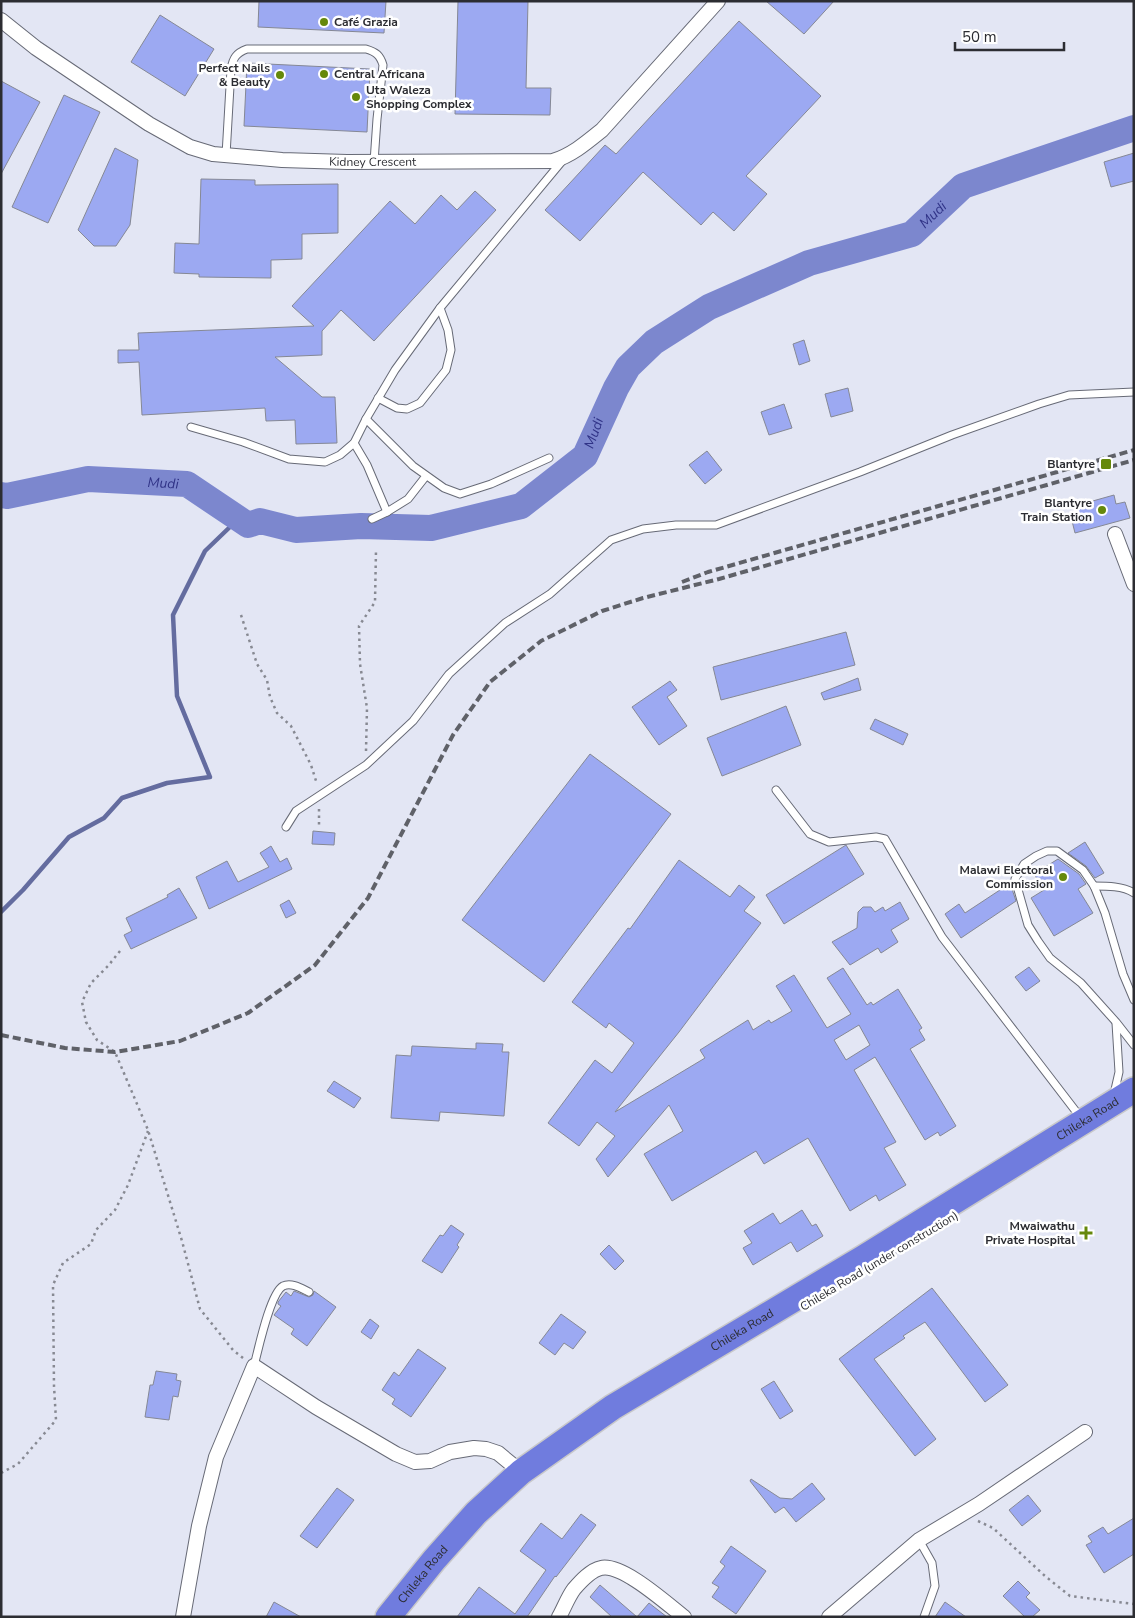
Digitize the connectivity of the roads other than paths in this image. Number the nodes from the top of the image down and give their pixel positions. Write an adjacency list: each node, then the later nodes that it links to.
1 (718, 1): 4 (street, Kidney Crescent)
2 (1, 20): 3 (street, Kidney Crescent)
3 (226, 155): 5 (street, Kidney Crescent); 5 (lane)
4 (565, 157): 5 (street, Kidney Crescent); 6 (lane)
5 (374, 162)
6 (440, 308): 8 (lane); 8 (lane)
7 (1134, 392): 19 (lane)
8 (378, 398): 9 (lane)
9 (366, 418): 11 (lane); 13 (lane)
10 (190, 427): 11 (lane)
11 (354, 443): 14 (lane)
12 (549, 458): 13 (lane)
13 (426, 476): 14 (lane)
14 (388, 512): 15 (lane)
15 (372, 518)
16 (1115, 534): 17 (street)
17 (1134, 584)
18 (776, 790): 27 (lane)
19 (286, 827)
20 (1094, 886): 21 (lane); 22 (lane); 23 (lane)
21 (1134, 893)
22 (1134, 1000)
23 (1116, 1022): 24 (lane); 26 (lane)
24 (1134, 1045)
25 (1134, 1090): 26 (highway, Chileka Road)
26 (1123, 1105): 27 (highway, Chileka Road); 35 (highway, Chileka Road (under construction))
27 (1083, 1121): 31 (highway, Chileka Road)
28 (309, 1292): 29 (lane)
29 (254, 1366): 31 (street); 33 (street)
30 (1085, 1432): 32 (street)
31 (522, 1472): 34 (highway, Chileka Road)
32 (919, 1540): 38 (street); 39 (lane)
33 (183, 1617)
34 (388, 1617)
35 (404, 1617)
36 (559, 1617): 37 (street)
37 (684, 1617)
38 (829, 1617)
39 (924, 1617)

